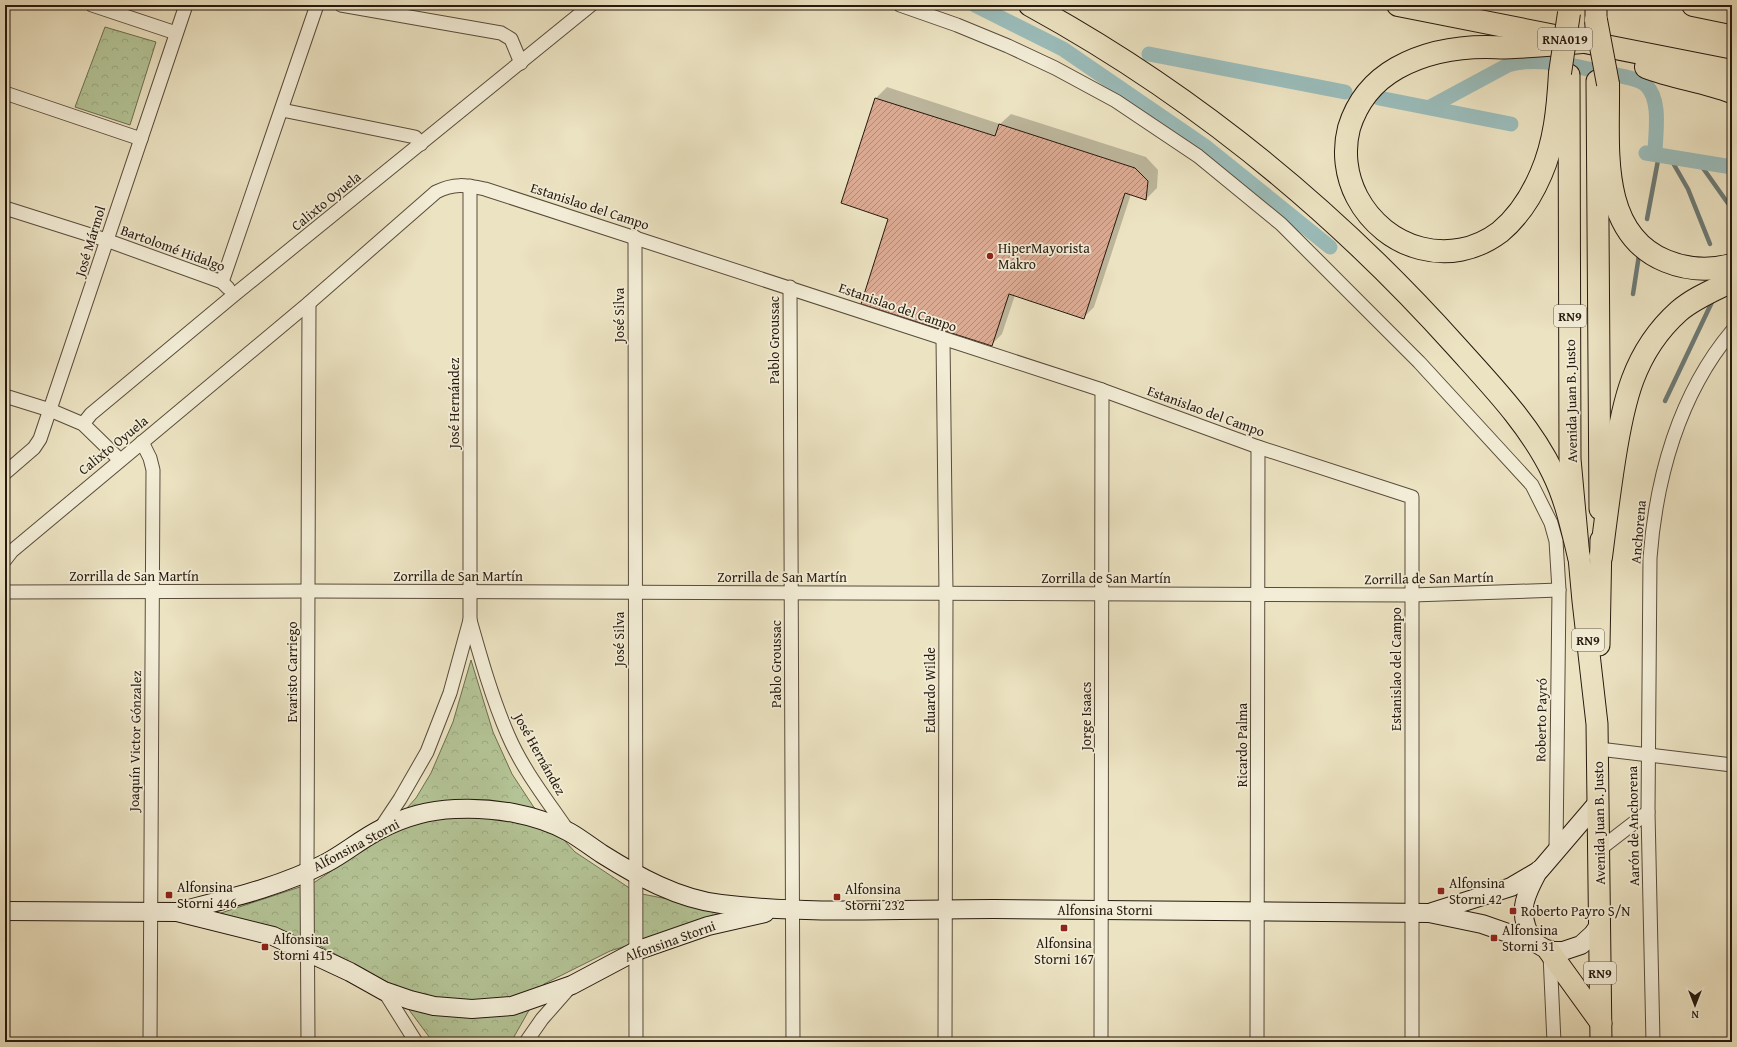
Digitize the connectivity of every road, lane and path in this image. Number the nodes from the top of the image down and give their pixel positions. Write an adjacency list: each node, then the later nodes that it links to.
1 (92, 5): 13 (street)
2 (186, 5): 13 (street, José Mármol)
3 (317, 5): 21 (street)
4 (341, 5): 15 (street)
5 (590, 5): 15 (street, Calixto Oyuela)
6 (900, 5): 47 (street, Roberto Payró)
7 (1030, 5): 44 (highway)
8 (1398, 5): 14 (highway, RNA019)
9 (1693, 5): 12 (highway)
10 (1569, 8): 17 (highway, bridge)
11 (1597, 11): 18 (highway, bridge)
12 (1732, 13)
13 (176, 32): 22 (street, José Mármol)
14 (1584, 43): 16 (highway, RNA019); 17 (highway); 19 (highway)
15 (521, 63): 23 (street, Calixto Oyuela)
16 (1732, 71)
17 (1565, 74): 44 (main road, Avenida Juan B. Justo / RN9)
18 (1602, 83): 28 (highway); 45 (main road, Avenida Juan B. Justo / RN9)
19 (1732, 92)
20 (5, 93): 22 (street)
21 (282, 110): 23 (street); 30 (street)
22 (141, 139): 27 (street, José Mármol)
23 (421, 144): 32 (street, Calixto Oyuela)
24 (470, 186): 26 (street, Estanislao del Campo); 33 (street, Calixto Oyuela); 51 (street, José Hernández)
25 (5, 208): 27 (street, Bartolomé Hidalgo)
26 (635, 237): 31 (street, Estanislao del Campo); 52 (street, José Silva)
27 (106, 240): 30 (street, Bartolomé Hidalgo); 38 (street, José Mármol)
28 (1732, 265)
29 (1732, 281): 45 (highway)
30 (222, 282): 32 (street, Bartolomé Hidalgo)
31 (790, 287): 35 (street, Estanislao del Campo); 53 (street, Pablo Groussac)
32 (234, 295): 39 (street, Calixto Oyuela)
33 (309, 303): 40 (street, Calixto Oyuela); 48 (street, Evaristo Carriego)
34 (1732, 331): 61 (street, Anchorena)
35 (943, 338): 36 (street, Estanislao del Campo); 54 (street, Eduardo Wilde)
36 (1102, 390): 41 (street, Estanislao del Campo); 55 (street, Jorge Isaacs)
37 (5, 396): 38 (street)
38 (50, 410): 39 (street); 43 (street, José Mármol)
39 (83, 424): 42 (street)
40 (142, 442): 42 (street, Calixto Oyuela); 50 (street, Joaquín Victor Gónzalez)
41 (1258, 447): 56 (street, Ricardo Palma); 57 (street, Estanislao del Campo)
42 (120, 460): 46 (street, Calixto Oyuela)
43 (5, 473)
44 (1579, 557): 59 (main road, Avenida Juan B. Justo / RN9)
45 (1601, 557): 59 (main road, Avenida Juan B. Justo / RN9)
46 (5, 560)
47 (1559, 590): 57 (street, Zorrilla de San Martín); 67 (street, Roberto Payró)
48 (309, 591): 50 (street, Zorrilla de San Martín); 51 (street, Zorrilla de San Martín); 70 (street, Evaristo Carriego)
49 (5, 592): 50 (street, Zorrilla de San Martín)
50 (152, 592): 76 (street, Joaquín Victor Gónzalez)
51 (470, 592): 52 (street, Zorrilla de San Martín); 58 (street, José Hernández)
52 (635, 592): 53 (street, Zorrilla de San Martín); 71 (street, José Silva)
53 (791, 593): 54 (street, Zorrilla de San Martín); 74 (street, Pablo Groussac)
54 (946, 593): 55 (street, Zorrilla de San Martín); 72 (street, Eduardo Wilde)
55 (1102, 593): 56 (street, Zorrilla de San Martín); 73 (street, Jorge Isaacs)
56 (1258, 595): 57 (street, Zorrilla de San Martín); 77 (street, Ricardo Palma)
57 (1412, 595): 79 (street, Estanislao del Campo)
58 (470, 620): 65 (street, José Hernández); 66 (street, José Hernández)
59 (1597, 724): 60 (main road, Avenida Juan B. Justo / RN9)
60 (1598, 749): 61 (street); 63 (main road, Avenida Juan B. Justo / RN9)
61 (1648, 754): 62 (street); 64 (street, Aarón de Anchorena)
62 (1732, 765)
63 (1599, 801): 67 (street, Alfonsina Storni); 68 (main road, Avenida Juan B. Justo / RN9)
64 (1648, 812): 68 (street); 98 (street, Aarón de Anchorena)
65 (380, 829): 66 (street, Alfonsina Storni); 70 (street, Alfonsina Storni)
66 (568, 832): 71 (street, Alfonsina Storni)
67 (1556, 849): 69 (street, Alfonsina Storni)
68 (1600, 849): 80 (main road, Avenida Juan B. Justo / RN9)
69 (1540, 870): 79 (street, Alfonsina Storni); 81 (street)
70 (307, 871): 78 (street, Alfonsina Storni); 83 (street, Evaristo Carriego)
71 (636, 874): 74 (street, Alfonsina Storni); 82 (street, José Silva)
72 (946, 909): 73 (street, Alfonsina Storni); 74 (street, Alfonsina Storni); 93 (street, Eduardo Wilde)
73 (1101, 909): 77 (street, Alfonsina Storni); 94 (street, Jorge Isaacs)
74 (787, 910): 82 (street, Alfonsina Storni); 92 (street, Pablo Groussac)
75 (5, 911): 76 (street, Alfonsina Storni)
76 (149, 911): 78 (street, Alfonsina Storni); 87 (street, Joaquín Victor Gónzalez)
77 (1258, 911): 79 (street, Alfonsina Storni); 95 (street, Ricardo Palma)
78 (177, 912): 83 (street, Alfonsina Storni)
79 (1420, 913): 81 (street, Alfonsina Storni); 96 (street, Estanislao del Campo)
80 (1600, 924): 81 (street); 86 (main road, Avenida Juan B. Justo / RN9)
81 (1542, 946): 86 (main road); 97 (street)
82 (636, 950): 84 (street, Alfonsina Storni); 91 (street, José Silva)
83 (308, 951): 85 (street, Alfonsina Storni); 88 (street, Evaristo Carriego)
84 (572, 985): 85 (street, Alfonsina Storni); 90 (street)
85 (384, 991): 89 (street)
86 (1601, 1032)
87 (150, 1042)
88 (308, 1042)
89 (416, 1042)
90 (526, 1042)
91 (636, 1042)
92 (793, 1042)
93 (945, 1042)
94 (1101, 1042)
95 (1257, 1042)
96 (1412, 1042)
97 (1554, 1042)
98 (1653, 1042)

